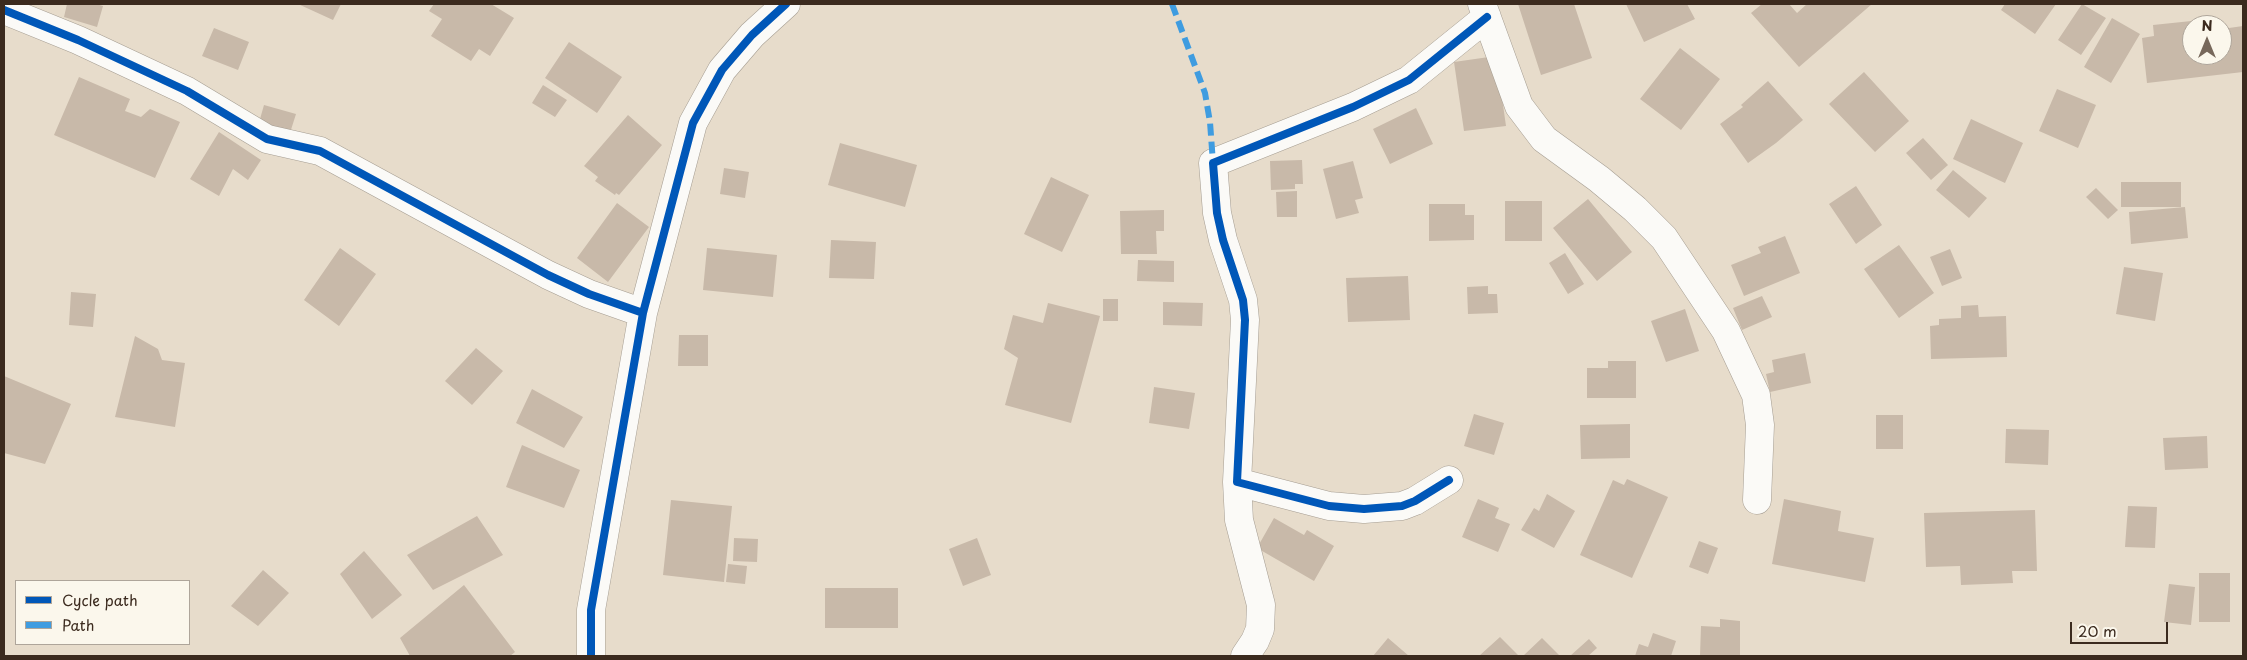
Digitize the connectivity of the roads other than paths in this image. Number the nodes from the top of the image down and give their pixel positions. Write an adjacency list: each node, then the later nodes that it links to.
1 (786, 4): 4 (street)
2 (4, 10): 4 (street)
3 (1484, 10): 6 (street); 7 (street)
4 (643, 313): 8 (street)
5 (1449, 480): 6 (street)
6 (1237, 482): 9 (street)
7 (1757, 500)
8 (590, 656)
9 (1245, 656)

